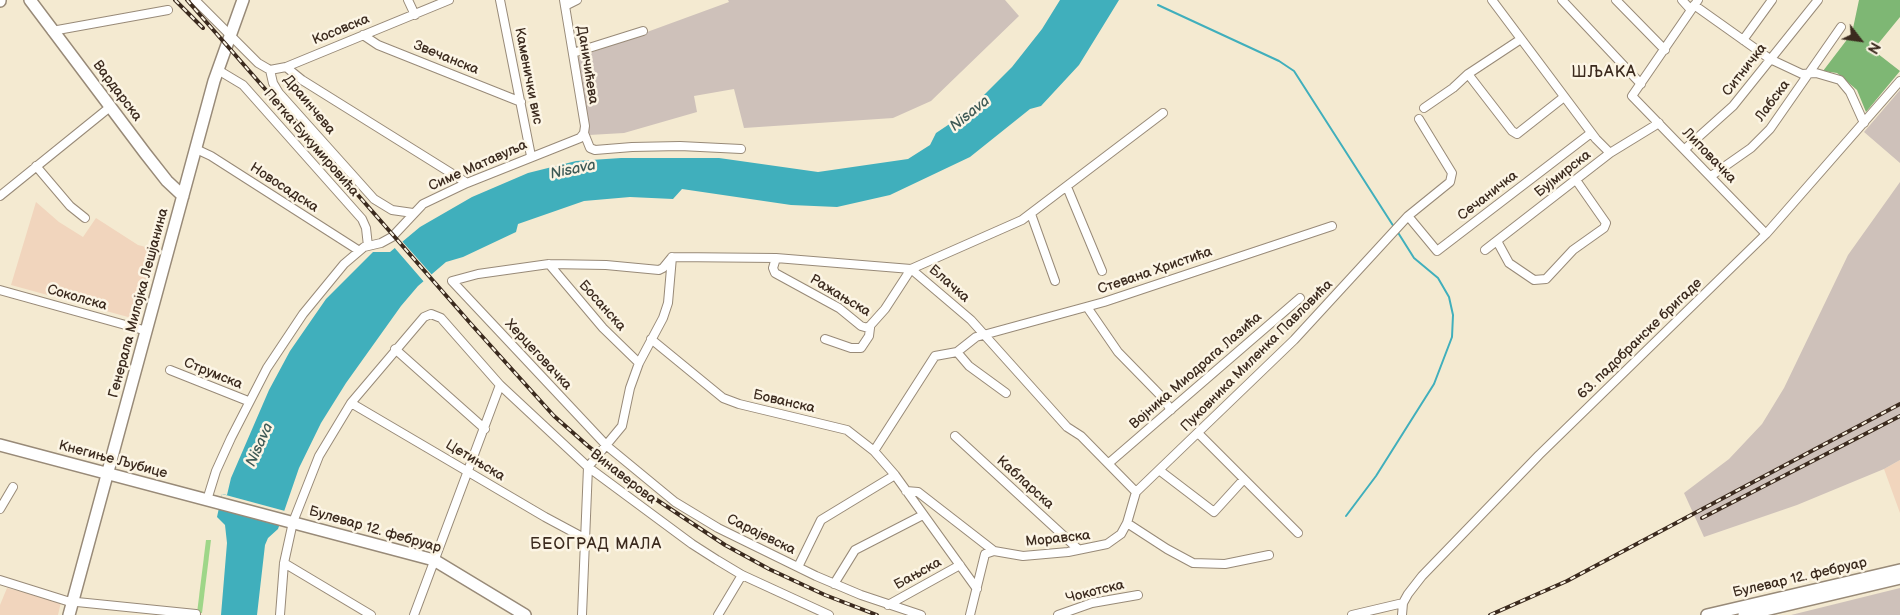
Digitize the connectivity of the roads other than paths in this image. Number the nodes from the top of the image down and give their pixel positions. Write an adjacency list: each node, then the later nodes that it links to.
1 (30, 0): 19 (main road, Вардарска)
2 (195, 0): 21 (street, Драинчева)
3 (243, 0): 21 (main road, Генерала Милојка Лешјанина)
4 (408, 0): 17 (street)
5 (450, 0): 17 (street, Косовска)
6 (500, 0): 36 (street, Каменички вис)
7 (577, 0): 14 (street)
8 (1492, 0): 23 (street)
9 (1562, 0): 34 (street)
10 (1616, 0): 25 (street)
11 (1682, 0): 15 (street)
12 (1772, 0): 24 (street)
13 (1818, 0): 27 (street, Ситничка)
14 (564, 3): 26 (street, Даничићева)
15 (1694, 5): 24 (street); 25 (street)
16 (168, 10): 19 (street)
17 (415, 15): 22 (street, Косовска)
18 (1841, 27): 31 (street, Лабска)
19 (52, 30): 37 (main road, Вардарска)
20 (643, 31): 26 (street)
21 (230, 34): 29 (main road, Генерала Милојка Лешјанина); 30 (street, Драинчева)
22 (363, 35): 28 (street, Косовска); 36 (street, Звечанска)
23 (1521, 39): 32 (street); 35 (street)
24 (1743, 40): 27 (street)
25 (1665, 50): 34 (street)
26 (573, 53): 43 (street, Даничићева)
27 (1770, 59): 31 (street); 47 (street, Ситничка)
28 (286, 67): 30 (street, Косовска); 53 (street)
29 (218, 70): 45 (main road, Генерала Милојка Лешјанина); 64 (street, Петка Букумировића)
30 (270, 70): 57 (street, Драинчева)
31 (1810, 73): 42 (street); 51 (street, Лабска)
32 (1468, 74): 35 (street); 38 (street)
33 (1900, 81): 42 (street, 63. падобранске бригаде)
34 (1641, 84): 41 (street, Липовачка)
35 (1564, 97): 44 (street)
36 (521, 102): 49 (street, Каменички вис)
37 (110, 106): 50 (street); 56 (main road, Вардарска)
38 (1424, 108)
39 (1163, 113): 54 (street)
40 (1419, 119): 59 (street, Пуковника Миленка Павловића)
41 (1659, 123): 47 (street, Липовачка); 48 (street, Бујмирска)
42 (1864, 123): 62 (street, 63. падобранске бригаде)
43 (584, 133): 46 (street); 49 (street, Симе Матавуља)
44 (1591, 133): 48 (street); 59 (street, Сечаничка)
45 (196, 149): 56 (main road, Генерала Милојка Лешјанина); 65 (street, Новосадска)
46 (741, 149)
47 (1685, 149): 51 (street, Липовачка)
48 (1610, 153): 52 (street, Бујмирска)
49 (531, 156): 53 (street, Симе Матавуља)
50 (36, 166): 55 (street); 60 (street)
51 (1711, 176): 62 (street, Липовачка)
52 (1576, 180): 63 (street, Бујмирска); 63 (street)
53 (468, 183): 57 (street, Симе Матавуља)
54 (1067, 187): 58 (street); 71 (street)
55 (0, 196)
56 (183, 196): 77 (main road, Генерала Милојка Лешјанина)
57 (413, 213): 64 (street, Симе Матавуља)
58 (1031, 214): 70 (street); 72 (street)
59 (1408, 216): 91 (street, Пуковника Миленка Павловића)
60 (85, 218)
61 (1332, 226): 75 (street, Стевана Христића)
62 (1766, 234): 129 (street, 63. падобранске бригаде)
63 (1497, 241): 66 (street, Бујмирска)
64 (368, 246): 65 (street)
65 (358, 250): 87 (street)
66 (1485, 250)
67 (672, 257): 68 (street, Блачка); 69 (street); 79 (street)
68 (776, 258): 70 (street, Блачка); 76 (street, Ражањска)
69 (549, 264): 83 (street, Босанска); 94 (street, Херцеговачка)
70 (911, 269): 76 (street, Ражањска); 78 (street, Блачка)
71 (1102, 271)
72 (1056, 281)
73 (0, 290): 77 (street, Соколска)
74 (1300, 298): 89 (street, Војника Миодрага Лазића)
75 (1087, 307): 78 (street, Стевана Христића); 89 (street)
76 (870, 328): 80 (street)
77 (147, 331): 100 (main road, Генерала Милојка Лешјанина)
78 (985, 334): 82 (street, Стевана Христића); 96 (street, Блачка)
79 (651, 339): 83 (street); 95 (street, Бованска)
80 (825, 339)
81 (395, 349): 85 (street, Винаверова); 88 (street); 90 (street)
82 (957, 352): 86 (street); 95 (street)
83 (639, 363): 94 (street)
84 (170, 370): 87 (street, Струмска)
85 (500, 384): 90 (street); 97 (street, Винаверова)
86 (1006, 393)
87 (248, 401): 106 (street)
88 (351, 403): 99 (street, Цетињска); 110 (street)
89 (1170, 410): 96 (street, Војника Миодрага Лазића)
90 (485, 429): 99 (street)
91 (1198, 433): 98 (street, Пуковника Миленка Павловића); 102 (street)
92 (955, 436): 114 (street, Кабларска)
93 (0, 445): 100 (main road, Кнегиње Љубице)
94 (607, 446): 97 (street); 120 (street, Сарајевска)
95 (874, 450): 101 (street, Бованска)
96 (1109, 463): 105 (street, Блачка)
97 (588, 467): 113 (street); 122 (street, Винаверова)
98 (1159, 470): 102 (street); 105 (street, Пуковника Миленка Павловића)
99 (468, 471): 113 (street, Цетињска); 117 (street)
100 (108, 474): 106 (main road, Кнегиње Љубице); 128 (main road, Генерала Милојка Лешјанина)
101 (895, 475): 104 (street, Бованска); 120 (street)
102 (1244, 479): 112 (street)
103 (13, 487): 108 (street)
104 (906, 490): 109 (street, Бованска); 115 (street, Бованска)
105 (1136, 492): 111 (street, Моравска)
106 (207, 500): 107 (main road, Кнегиње Љубице)
107 (219, 503): 110 (main road, Булевар 12. фебруар)
108 (0, 509)
109 (923, 514): 119 (street, Бованска); 125 (street)
110 (288, 521): 117 (main road, Булевар 12. фебруар); 118 (street)
111 (1127, 523): 114 (street, Моравска); 116 (street)
112 (1298, 533)
113 (586, 539): 137 (street)
114 (1078, 549): 115 (street, Моравска)
115 (994, 551): 126 (street)
116 (1270, 555)
117 (434, 560): 135 (street); 136 (main road, Булевар 12. фебруар)
118 (284, 563): 133 (street); 134 (street)
119 (960, 565): 126 (street, Бованска); 130 (street, Бањска)
120 (798, 567): 125 (street, Сарајевска)
121 (1900, 570): 145 (main road, Булевар 12. фебруар)
122 (742, 575): 138 (street); 139 (street, Винаверова)
123 (1900, 578): 146 (main road, Булевар 12. фебруар)
124 (0, 580): 128 (street)
125 (834, 584): 130 (street, Сарајевска)
126 (977, 589): 141 (street)
127 (1138, 595): 142 (street, Чокотска)
128 (73, 602): 131 (street); 132 (main road, Генерала Милојка Лешјанина)
129 (1403, 603): 143 (street); 144 (street)
130 (888, 605): 140 (street, Сарајевска)
131 (196, 614)
132 (69, 615)
133 (280, 615)
134 (371, 615)
135 (414, 615)
136 (525, 615)
137 (582, 615)
138 (718, 615)
139 (829, 615)
140 (921, 615)
141 (970, 615)
142 (1058, 615)
143 (1352, 615)
144 (1402, 615)
145 (1707, 615)
146 (1744, 615)

